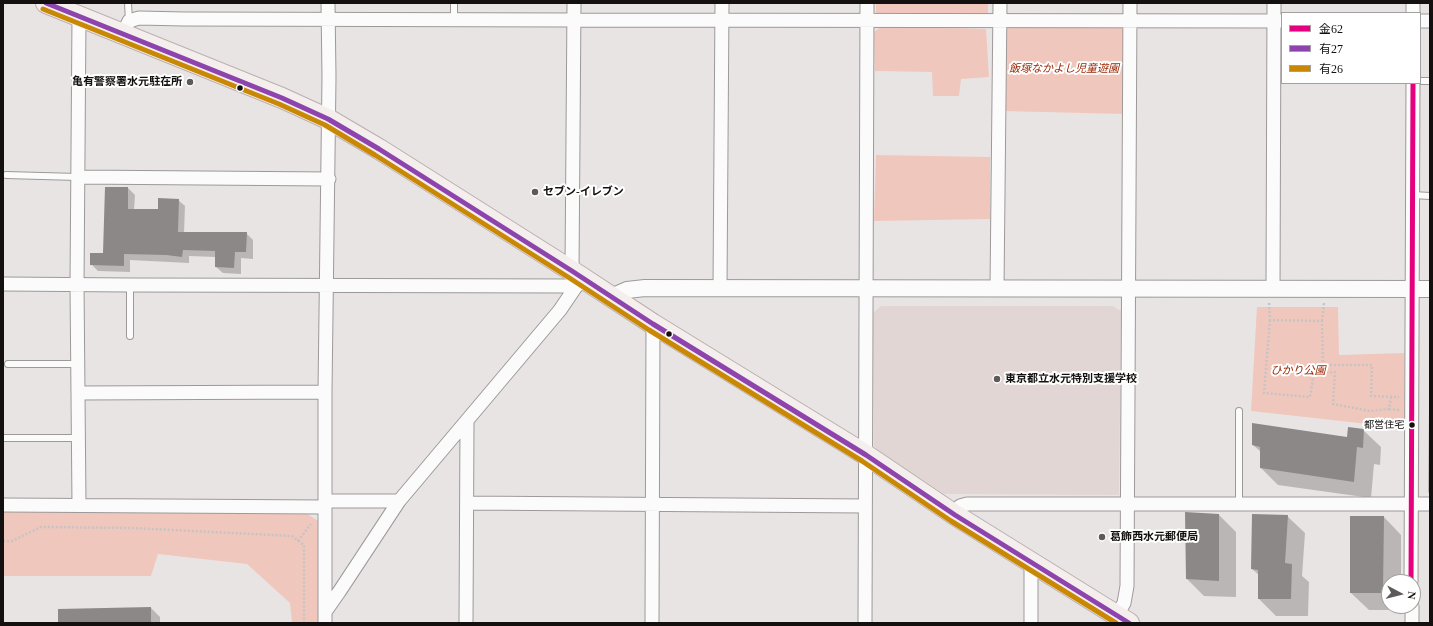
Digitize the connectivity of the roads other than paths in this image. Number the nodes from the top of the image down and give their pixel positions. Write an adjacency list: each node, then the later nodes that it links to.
1 (46, 3): 11 (main road)
2 (128, 3): 20 (lane)
3 (328, 3): 12 (street)
4 (454, 3): 13 (lane)
5 (574, 3): 14 (street)
6 (722, 3): 15 (street)
7 (867, 3): 17 (street)
8 (1000, 3): 18 (street)
9 (1130, 3): 16 (street)
10 (1274, 3): 19 (street)
11 (79, 17): 20 (main road); 24 (street)
12 (328, 19): 13 (street); 20 (street); 22 (street)
13 (454, 20): 14 (street)
14 (574, 20): 15 (street); 28 (street)
15 (722, 20): 17 (street); 33 (street)
16 (1130, 20): 18 (street); 19 (street); 36 (street)
17 (867, 21): 18 (street); 35 (street)
18 (1000, 21): 34 (street)
19 (1278, 21): 37 (street)
20 (126, 28): 22 (main road)
21 (1413, 84): 26 (street)
22 (328, 119): 25 (street); 28 (main road)
23 (6, 175): 24 (lane)
24 (78, 178): 25 (street); 30 (street)
25 (329, 179): 32 (street)
26 (1413, 195): 27 (lane); 38 (street)
27 (1430, 196)
28 (577, 278): 32 (street); 40 (main road); 48 (street)
29 (3, 284): 30 (street)
30 (77, 284): 31 (street); 44 (street)
31 (130, 285): 32 (street); 42 (lane)
32 (327, 286): 45 (street)
33 (720, 287): 35 (street); 40 (street)
34 (998, 288): 35 (street); 36 (street)
35 (865, 289): 51 (street)
36 (1128, 289): 37 (street); 53 (street)
37 (1271, 289): 38 (street)
38 (1413, 289): 39 (street); 57 (street)
39 (1430, 289)
40 (611, 297): 41 (main road)
41 (653, 324): 51 (main road); 61 (street)
42 (130, 336)
43 (8, 364): 44 (lane)
44 (78, 364): 46 (street)
45 (325, 392): 46 (street); 55 (street)
46 (78, 393): 50 (street)
47 (1239, 411): 54 (lane)
48 (467, 421): 52 (street); 56 (street)
49 (3, 438): 50 (lane)
50 (78, 438): 60 (street)
51 (866, 456): 62 (street); 63 (main road)
52 (398, 501): 55 (street); 66 (street)
53 (1128, 503): 54 (street); 63 (street); 67 (street)
54 (1239, 503): 57 (street)
55 (325, 504): 60 (street); 66 (street)
56 (467, 504): 61 (street); 68 (street)
57 (1411, 504): 58 (street); 65 (street)
58 (1430, 504)
59 (3, 505): 60 (street)
60 (79, 505)
61 (652, 505): 62 (street); 69 (street)
62 (865, 506): 70 (street)
63 (955, 515): 64 (main road)
64 (1031, 562): 67 (main road); 71 (street)
65 (1412, 574)
66 (325, 617)
67 (1123, 619)
68 (466, 623)
69 (652, 623)
70 (865, 623)
71 (1031, 623)

